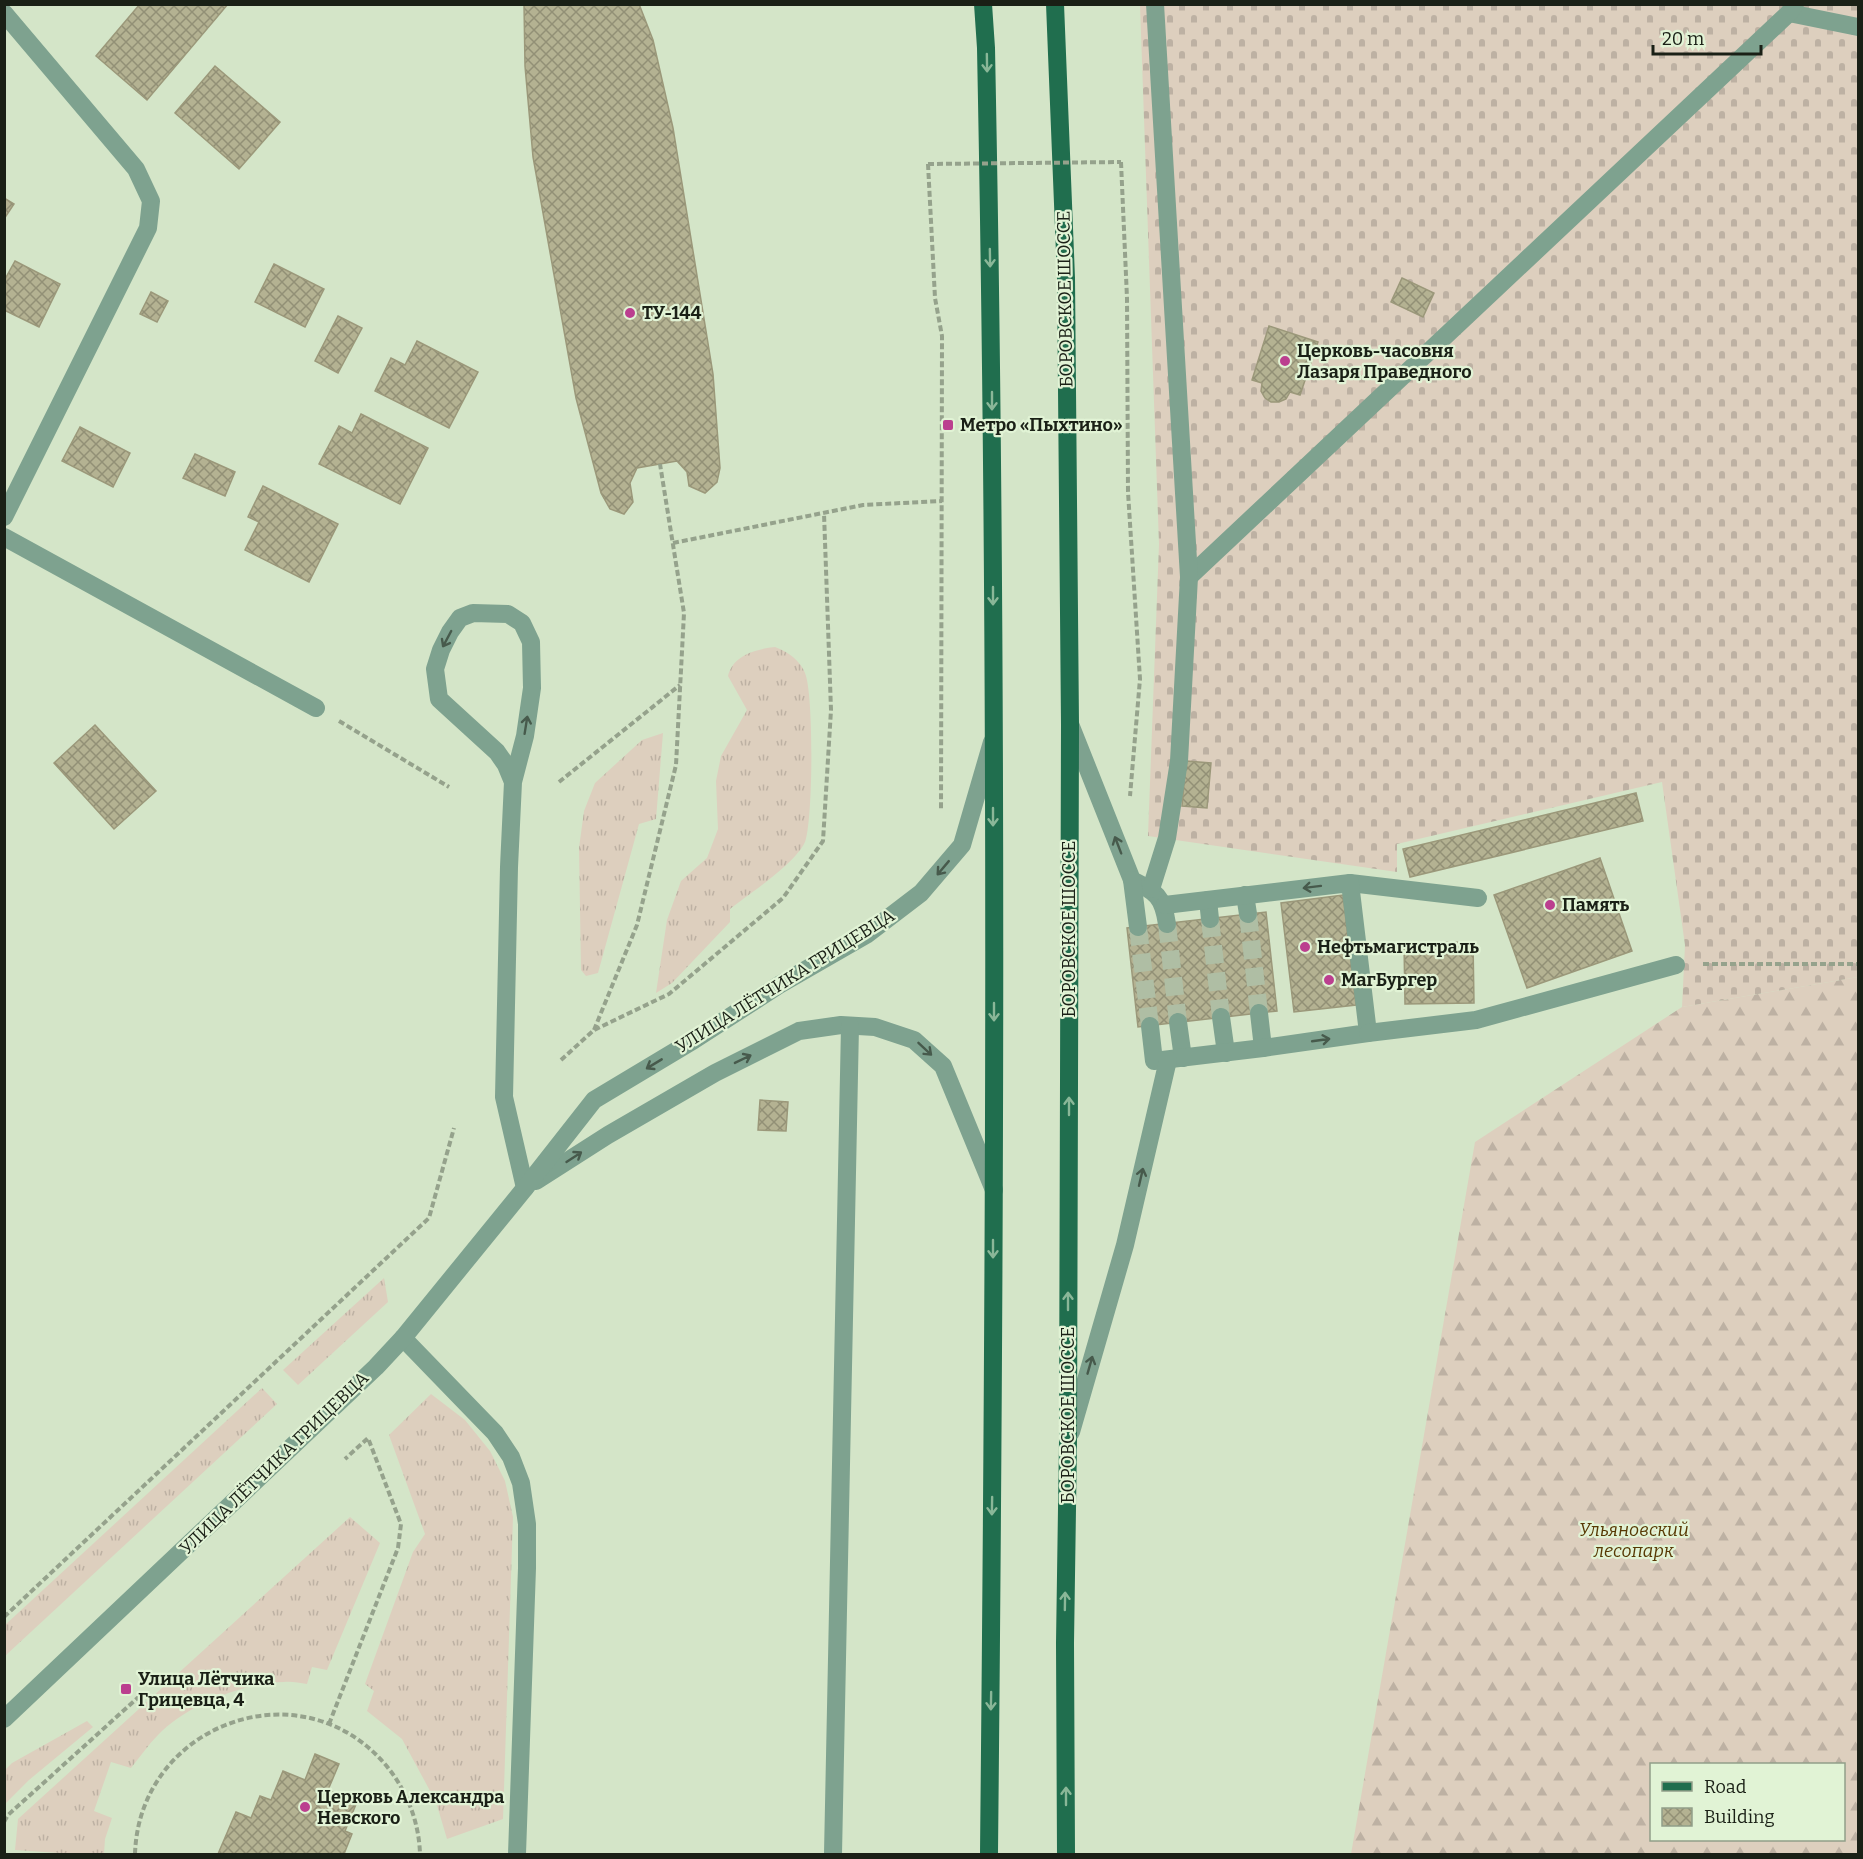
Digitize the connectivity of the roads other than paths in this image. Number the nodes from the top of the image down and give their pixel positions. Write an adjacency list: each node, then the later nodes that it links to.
1 (983, 4): 12 (main road, one-way to 12)
2 (1055, 4): 11 (main road, БОРОВСКОЕ ШОССЕ)
3 (1155, 4): 9 (street)
4 (1792, 9): 6 (street); 9 (street)
5 (4, 13): 7 (street)
6 (1858, 27)
7 (4, 517)
8 (4, 537): 10 (street)
9 (1189, 578): 16 (street)
10 (316, 708)
11 (1070, 723): 14 (street, one-way to 11); 38 (main road, БОРОВСКОЕ ШОССЕ, one-way to 11)
12 (993, 737): 35 (street, УЛИЦА ЛЁТЧИКА ГРИЦЕВЦА, one-way to 35); 36 (main road, one-way to 36)
13 (513, 782): 13 (street, one-way to 13); 35 (street)
14 (1132, 880): 16 (street); 24 (street)
15 (1350, 883): 17 (street, one-way to 17); 18 (street); 31 (street)
16 (1151, 889): 20 (street)
17 (1245, 895): 19 (street); 21 (street)
18 (1478, 898)
19 (1208, 900): 20 (street); 22 (street)
20 (1165, 905): 23 (street)
21 (1248, 914)
22 (1210, 919)
23 (1167, 924)
24 (1138, 927)
25 (1676, 965): 31 (street)
26 (1259, 1012): 32 (street)
27 (1221, 1017): 33 (street)
28 (1178, 1022): 34 (street)
29 (850, 1026): 35 (street, УЛИЦА ЛЁТЧИКА ГРИЦЕВЦА, one-way to 29); 36 (street, УЛИЦА ЛЁТЧИКА ГРИЦЕВЦА, one-way to 36); 41 (street)
30 (1150, 1026): 34 (street)
31 (1368, 1033): 32 (street, one-way to 31)
32 (1263, 1048): 33 (street)
33 (1226, 1053): 34 (street)
34 (1175, 1059): 38 (street, one-way to 34)
35 (525, 1188): 37 (street, УЛИЦА ЛЁТЧИКА ГРИЦЕВЦА)
36 (993, 1190): 42 (main road, one-way to 42)
37 (403, 1338): 39 (street, УЛИЦА ЛЁТЧИКА ГРИЦЕВЦА); 40 (street)
38 (1068, 1441): 43 (main road, БОРОВСКОЕ ШОССЕ, one-way to 38)
39 (4, 1719)
40 (517, 1854)
41 (833, 1854)
42 (989, 1854)
43 (1066, 1854)

